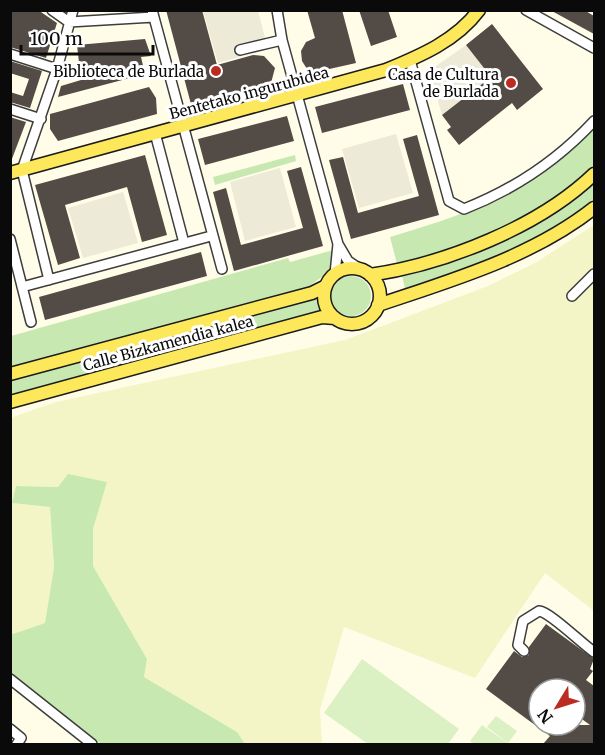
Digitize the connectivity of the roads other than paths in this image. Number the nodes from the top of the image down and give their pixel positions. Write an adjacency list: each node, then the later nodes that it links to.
1 (52, 10): 7 (street)
2 (73, 10): 7 (street)
3 (277, 10): 8 (street)
4 (479, 10): 12 (main road, Bentetako ingurubidea)
5 (526, 10): 9 (street)
6 (153, 14): 7 (street); 18 (street)
7 (69, 22): 13 (street)
8 (282, 40): 10 (street); 14 (street)
9 (594, 48)
10 (240, 50)
11 (10, 54): 13 (street)
12 (410, 60): 14 (main road, Bentetako ingurubidea); 17 (street)
13 (57, 69): 16 (street)
14 (297, 96): 18 (main road, Bentetako ingurubidea); 26 (street)
15 (10, 109): 16 (street)
16 (41, 119): 20 (street)
17 (594, 121)
18 (182, 126): 19 (main road, Bentetako ingurubidea); 23 (street)
19 (155, 133): 20 (main road, Bentetako ingurubidea); 25 (street)
20 (16, 172): 31 (street)
21 (594, 174): 28 (main road)
22 (594, 208): 35 (main road)
23 (211, 236): 25 (street); 27 (street)
24 (10, 239): 33 (street)
25 (184, 243): 31 (street)
26 (338, 244): 28 (street); 29 (street)
27 (222, 269)
28 (365, 272): 29 (main road); 35 (main road)
29 (334, 274): 32 (main road)
30 (594, 274): 34 (street)
31 (49, 280): 33 (street)
32 (326, 286): 36 (main road); 38 (main road, Calle Bizkamendia kalea)
33 (22, 287): 37 (street)
34 (572, 296)
35 (378, 305): 36 (main road)
36 (335, 318): 39 (main road, Calle Bizkamendia kalea)
37 (31, 322)
38 (10, 374)
39 (10, 402)
40 (524, 651): 41 (street)
41 (594, 652)
42 (10, 680): 45 (street)
43 (10, 729): 44 (street)
44 (17, 744)
45 (92, 744)

